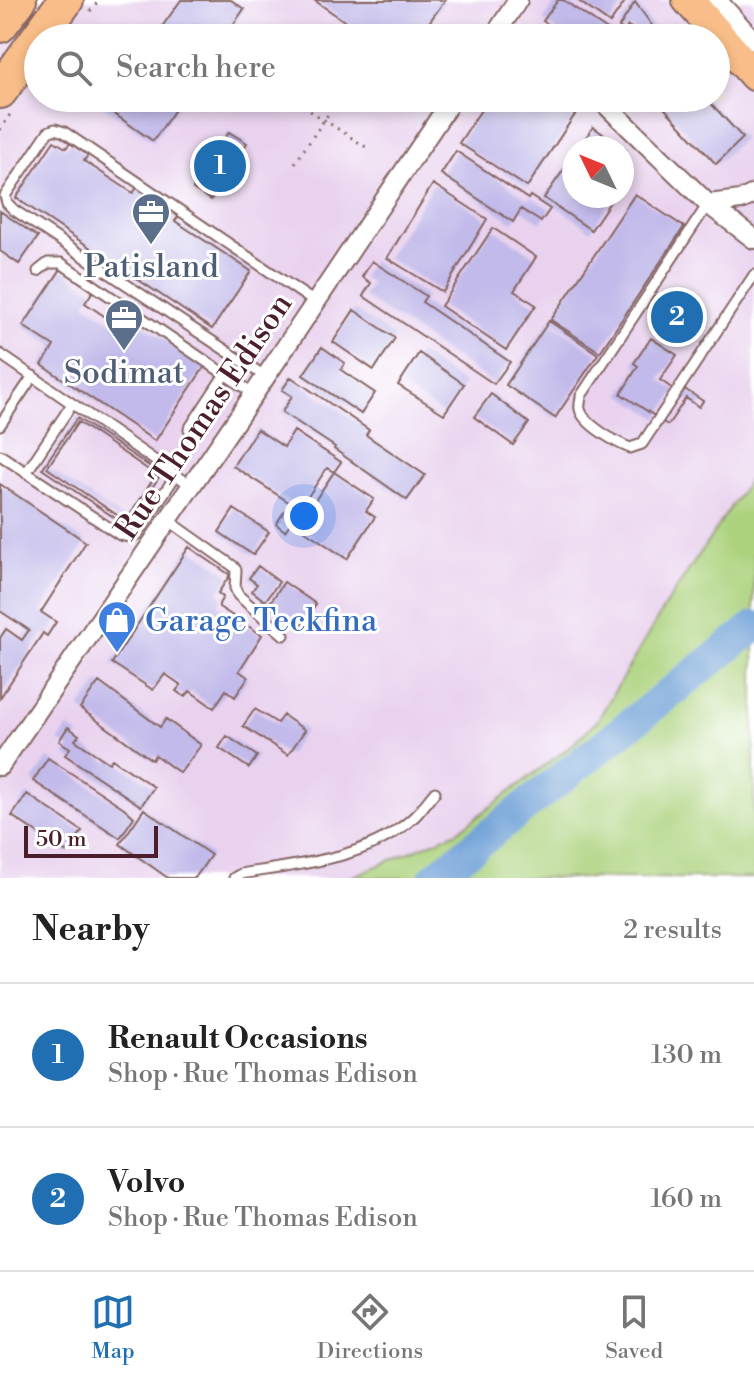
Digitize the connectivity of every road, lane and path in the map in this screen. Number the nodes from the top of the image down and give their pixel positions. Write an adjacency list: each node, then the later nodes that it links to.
1 (19, 0): 9 (highway)
2 (66, 0): 6 (highway)
3 (518, 0): 7 (street)
4 (688, 0): 8 (main road)
5 (717, 0): 10 (street)
6 (48, 24)
7 (507, 24)
8 (709, 24)
9 (0, 25)
10 (754, 41)
11 (730, 48): 13 (main road)
12 (24, 58): 14 (highway)
13 (754, 75)
14 (0, 91)
15 (311, 112): 19 (path)
16 (330, 112): 19 (path)
17 (444, 112): 27 (street, Rue Thomas Edison)
18 (613, 112): 23 (street)
19 (324, 121): 20 (path); 21 (path)
20 (369, 149)
21 (295, 163)
22 (754, 194): 23 (street)
23 (708, 204): 24 (street); 26 (lane)
24 (754, 239)
25 (38, 271): 29 (lane)
26 (754, 275)
27 (316, 303): 31 (street, Rue Thomas Edison); 31 (lane)
28 (0, 354): 30 (lane)
29 (225, 374): 32 (lane); 35 (lane)
30 (33, 376): 33 (lane); 34 (lane)
31 (266, 377): 32 (street, Rue Thomas Edison)
32 (254, 394): 39 (street, Rue Thomas Edison)
33 (72, 404): 37 (lane); 38 (lane)
34 (0, 425)
35 (189, 429)
36 (0, 455): 37 (lane)
37 (26, 473): 38 (lane)
38 (176, 475): 39 (lane)
39 (192, 486): 40 (street, Rue Thomas Edison)
40 (168, 520): 41 (lane); 42 (street, Rue Thomas Edison)
41 (284, 635)
42 (0, 766)
43 (435, 792): 44 (lane)
44 (234, 878)

